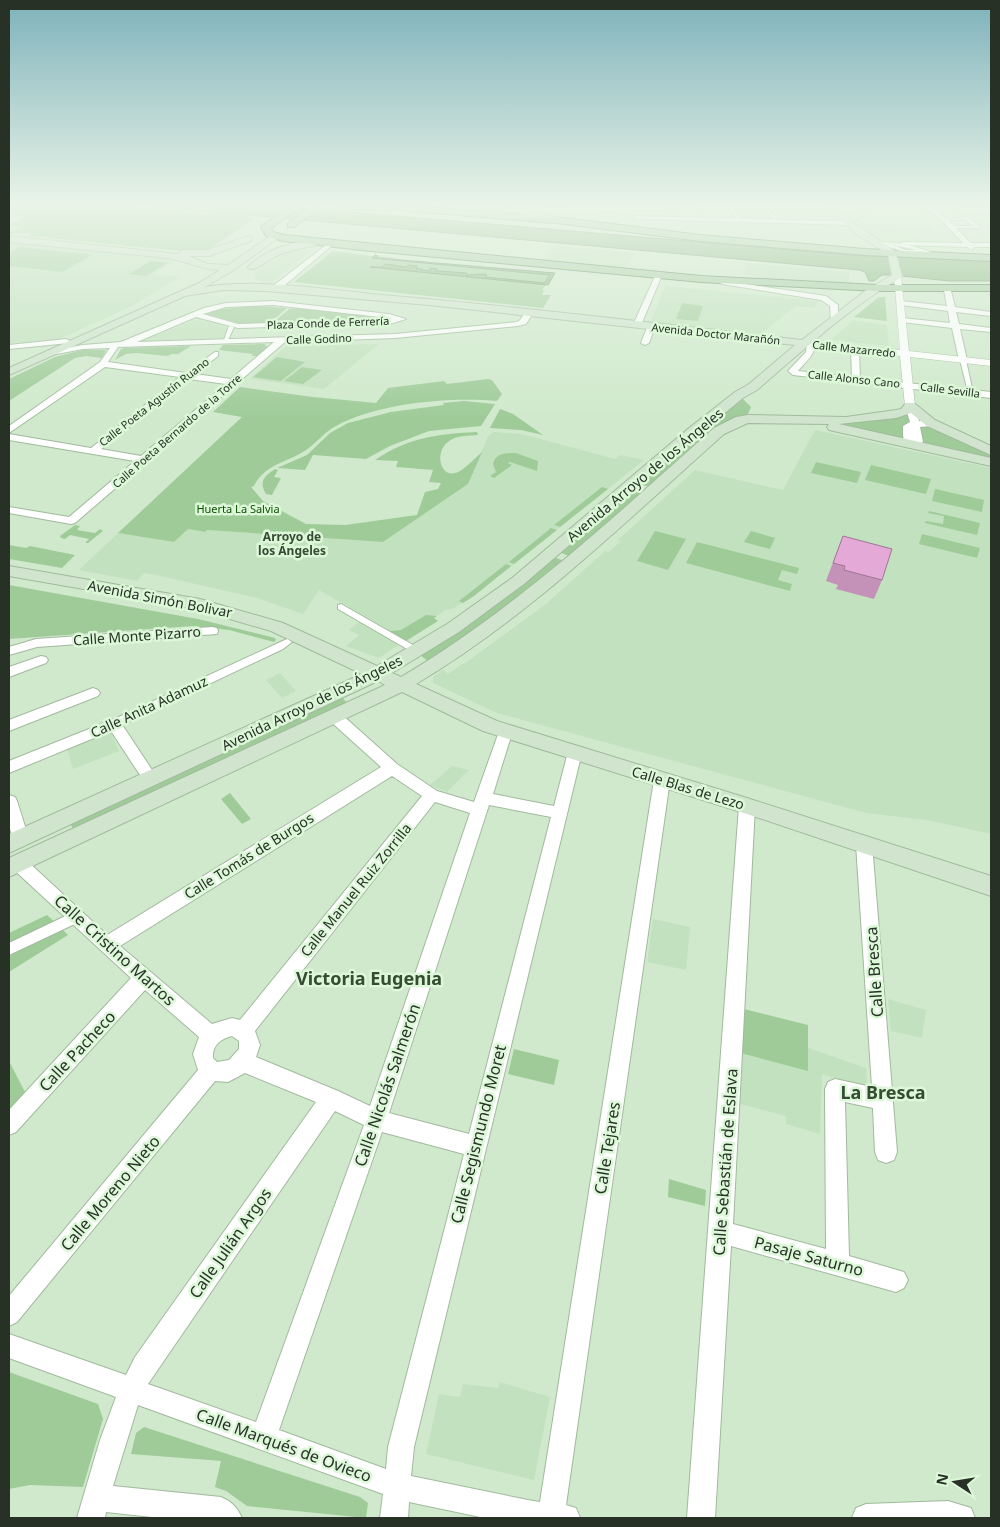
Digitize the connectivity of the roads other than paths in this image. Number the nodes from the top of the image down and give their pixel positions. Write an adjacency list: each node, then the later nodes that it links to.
1 (207, 276): 12 (main road)
2 (220, 276): 12 (main road)
3 (248, 276): 8 (main road)
4 (287, 276): 14 (street)
5 (657, 276): 27 (street)
6 (677, 276): 9 (main road)
7 (897, 276): 11 (main road)
8 (246, 279): 12 (main road, Avenida Doctor Marañón); 14 (main road, Avenida Doctor Marañón)
9 (701, 279): 15 (main road); 25 (street)
10 (185, 281): 35 (main road)
11 (898, 282): 13 (main road); 15 (main road); 18 (street)
12 (212, 283): 32 (main road)
13 (946, 287): 16 (main road); 19 (street)
14 (271, 288): 17 (main road, Avenida Doctor Marañón)
15 (878, 288): 25 (main road, Avenida Arroyo de los Ángeles)
16 (991, 288)
17 (367, 297): 20 (street); 21 (street); 22 (main road, Avenida Doctor Marañón)
18 (901, 303): 19 (street); 26 (street)
19 (951, 309): 23 (street); 28 (street)
20 (350, 312): 21 (street, Plaza Conde de Ferrería); 24 (street, Plaza Conde de Ferrería)
21 (359, 313): 24 (street, Plaza Conde de Ferrería)
22 (529, 313): 27 (main road, Avenida Doctor Marañón); 34 (street, Calle Godino)
23 (991, 314)
24 (197, 315): 38 (street)
25 (834, 318): 36 (main road, Avenida Arroyo de los Ángeles)
26 (902, 320): 28 (street); 44 (street)
27 (633, 325): 30 (main road, Avenida Doctor Marañón)
28 (955, 326): 31 (street); 46 (street)
29 (231, 327): 33 (street)
30 (651, 327): 36 (main road, Avenida Doctor Marañón); 37 (street)
31 (991, 330)
32 (82, 339): 35 (street); 39 (street, Calle Godino); 42 (main road)
33 (226, 339)
34 (282, 340): 38 (street, Calle Godino); 54 (street, Calle Poeta Bernardo de la Torre)
35 (66, 341): 40 (street); 45 (main road)
36 (809, 342): 41 (street, Calle Mazarredo); 51 (street, Avenida Arroyo de los Ángeles); 58 (main road, Avenida Arroyo de los Ángeles)
37 (645, 344)
38 (119, 345): 39 (street, Calle Godino); 48 (street)
39 (104, 346): 42 (street, Calle Godino)
40 (10, 347): 45 (street)
41 (855, 349): 44 (street, Calle Mazarredo); 53 (street)
42 (51, 353): 50 (main road)
43 (215, 354): 52 (street, Calle Poeta Agustín Ruano)
44 (906, 354): 46 (street, Calle Mazarredo); 55 (street)
45 (30, 357): 49 (main road)
46 (963, 360): 47 (street, Calle Mazarredo); 56 (street)
47 (991, 363)
48 (103, 364): 52 (street); 63 (street)
49 (9, 367)
50 (9, 372)
51 (800, 374): 53 (street, Calle Alonso Cano)
52 (188, 376): 54 (street); 66 (street, Calle Poeta Agustín Ruano)
53 (856, 379): 55 (street, Calle Alonso Cano)
54 (233, 382): 68 (street, Calle Poeta Bernardo de la Torre)
55 (908, 385): 56 (street, Calle Sevilla); 59 (street)
56 (971, 392): 57 (street, Calle Sevilla)
57 (991, 395)
58 (752, 403): 60 (main road); 75 (main road, Avenida Arroyo de los Ángeles); 79 (main road, Avenida Arroyo de los Ángeles)
59 (910, 406): 60 (main road); 61 (main road); 62 (street)
60 (803, 420): 65 (main road)
61 (931, 423): 62 (street); 67 (main road)
62 (915, 424): 65 (street)
63 (9, 430)
64 (9, 437): 66 (street)
65 (912, 445): 69 (main road)
66 (93, 450): 68 (street)
67 (991, 451)
68 (144, 459): 70 (street, Calle Poeta Bernardo de la Torre)
69 (991, 462)
70 (9, 510)
71 (9, 571): 79 (main road, Avenida Simón Bolivar)
72 (341, 607): 75 (street)
73 (212, 631): 76 (street, Calle Monte Pizarro)
74 (287, 642): 82 (street, Calle Anita Adamuz)
75 (417, 651): 79 (main road, Avenida Arroyo de los Ángeles)
76 (9, 652)
77 (41, 660): 78 (street)
78 (9, 672)
79 (390, 679): 81 (main road, Avenida Arroyo de los Ángeles); 84 (main road, Calle Blas de Lezo); 88 (main road, Avenida Arroyo de los Ángeles)
80 (93, 693): 83 (street)
81 (335, 717): 87 (street); 97 (main road, Avenida Arroyo de los Ángeles)
82 (114, 724): 86 (street, Calle Anita Adamuz); 88 (street)
83 (9, 726)
84 (506, 730): 85 (main road, Calle Blas de Lezo); 92 (street, Calle Nicolás Salmerón)
85 (575, 752): 89 (main road, Calle Blas de Lezo); 94 (street, Calle Segismundo Moret)
86 (9, 767)
87 (392, 768): 90 (street); 100 (street, Calle Tomás de Burgos)
88 (151, 780): 95 (main road, Avenida Arroyo de los Ángeles)
89 (662, 780): 93 (main road, Calle Blas de Lezo); 124 (street, Calle Tejares)
90 (432, 796): 92 (street); 103 (street, Calle Manuel Ruiz Zorrilla)
91 (9, 801): 95 (street)
92 (481, 804): 94 (street); 109 (street, Calle Nicolás Salmerón)
93 (747, 806): 96 (main road, Calle Blas de Lezo); 113 (street, Calle Sebastián de Eslava)
94 (560, 812): 111 (street, Calle Segismundo Moret)
95 (15, 841)
96 (864, 844): 98 (main road, Calle Blas de Lezo); 108 (street, Calle Bresca)
97 (14, 866): 99 (street, Calle Cristino Martos)
98 (991, 886)
99 (76, 917): 100 (street, Calle Cristino Martos); 101 (street)
100 (106, 945): 102 (street, Calle Cristino Martos)
101 (9, 949)
102 (145, 978): 104 (street, Calle Cristino Martos); 110 (street, Calle Pacheco)
103 (243, 1031): 104 (street); 105 (street)
104 (212, 1036): 106 (street)
105 (243, 1062): 106 (street); 107 (street)
106 (212, 1070): 116 (street, Calle Moreno Nieto)
107 (331, 1098): 109 (street); 118 (street, Calle Julián Argos)
108 (883, 1100): 112 (street, Calle Bresca); 114 (street)
109 (376, 1120): 111 (street); 119 (street, Calle Nicolás Salmerón)
110 (9, 1125)
111 (475, 1146): 120 (street, Calle Segismundo Moret)
112 (886, 1152)
113 (721, 1232): 114 (street, Pasaje Saturno); 125 (street, Calle Sebastián de Eslava)
114 (838, 1264): 115 (street, Pasaje Saturno)
115 (896, 1280)
116 (9, 1314)
117 (9, 1346): 118 (street, Calle Marqués de Ovieco)
118 (131, 1389): 119 (street, Calle Marqués de Ovieco); 121 (street, Calle Julián Argos)
119 (264, 1438): 120 (street, Calle Marqués de Ovieco)
120 (397, 1486): 123 (street, Calle Segismundo Moret); 124 (street, Calle Marqués de Ovieco)
121 (94, 1508): 122 (street)
122 (228, 1518)
123 (394, 1518)
124 (559, 1518)
125 (701, 1518)
126 (866, 1518): 127 (street)
127 (961, 1518)

